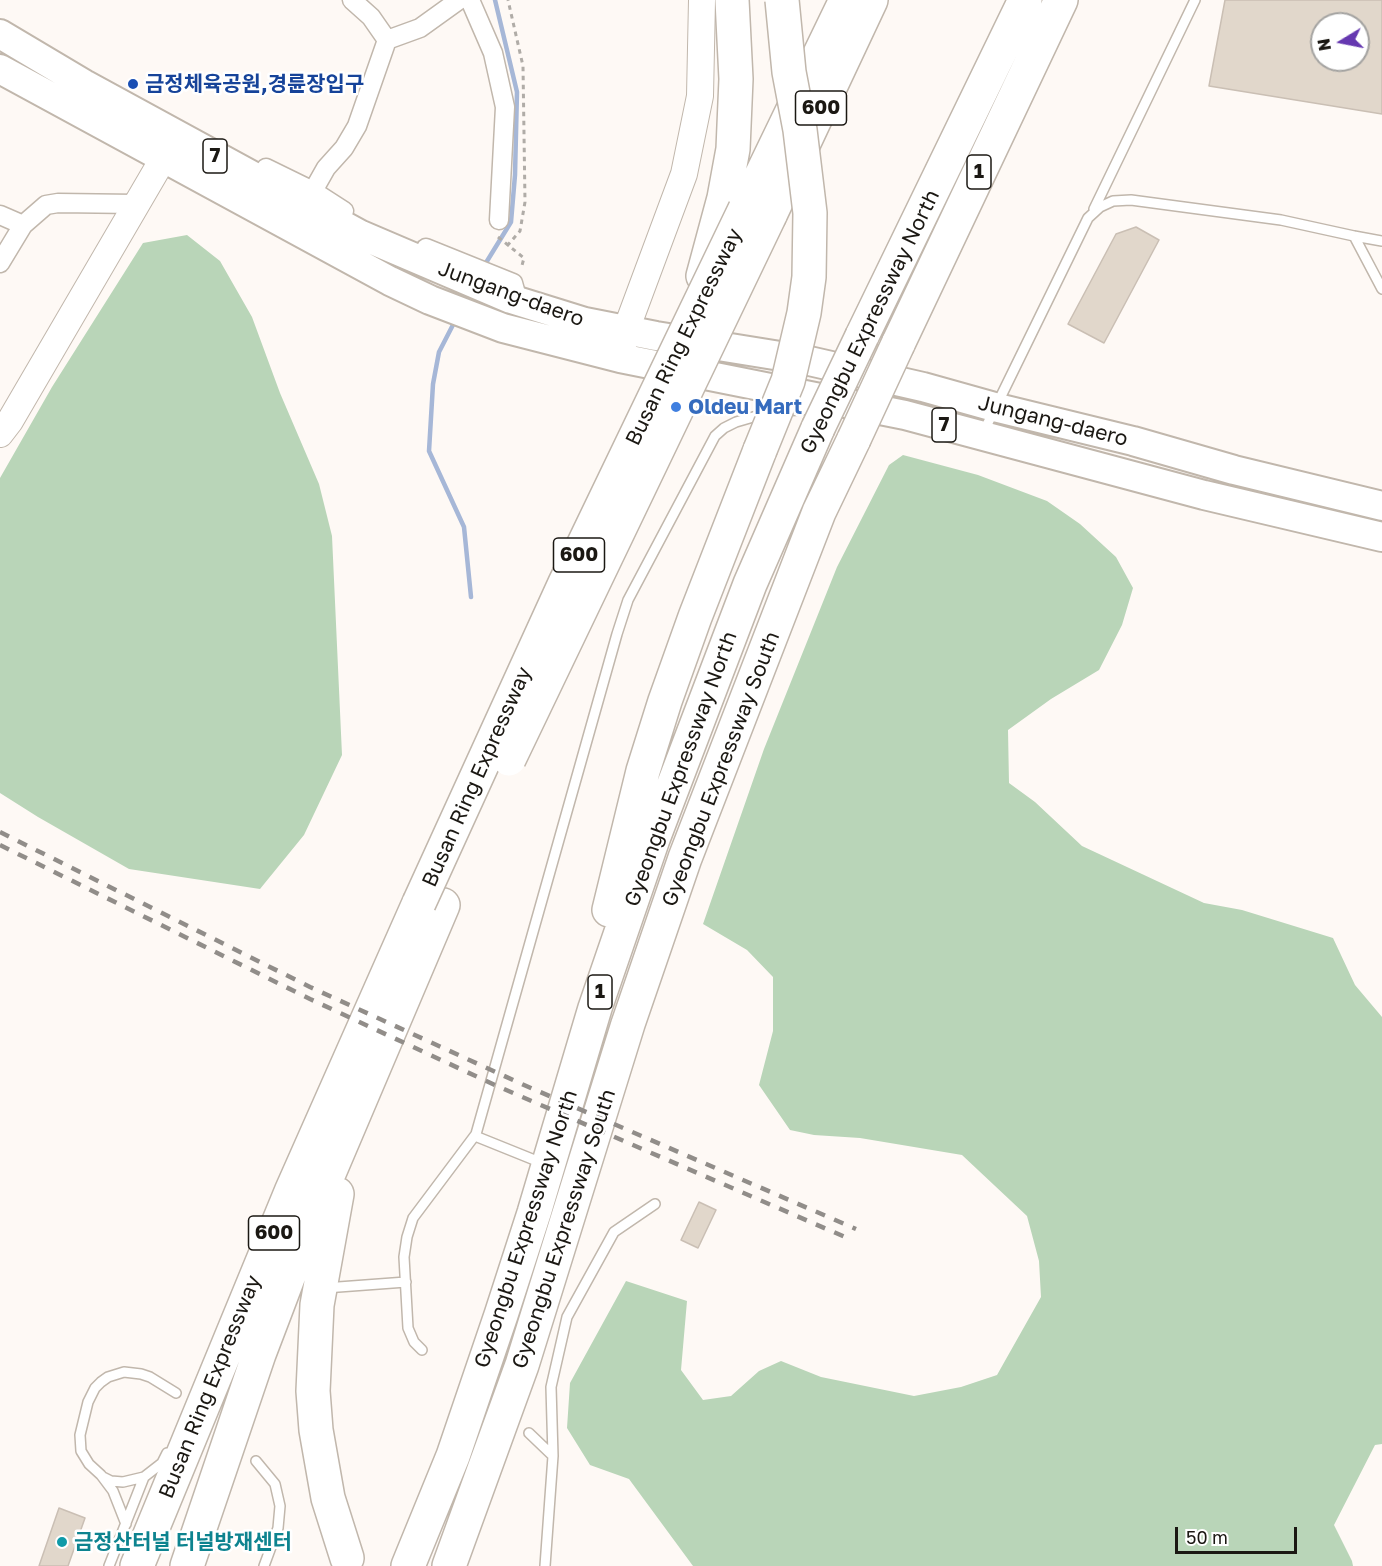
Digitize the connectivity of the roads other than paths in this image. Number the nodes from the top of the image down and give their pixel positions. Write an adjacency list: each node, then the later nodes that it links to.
1 (352, 0): 13 (street)
2 (459, 0): 13 (street)
3 (470, 0): 22 (street)
4 (702, 0): 28 (street)
5 (732, 0): 18 (highway)
6 (782, 0): 38 (highway, bridge)
7 (846, 0): 18 (highway, Busan Ring Expressway / 600)
8 (871, 0): 18 (highway, Busan Ring Expressway / 600)
9 (1025, 0): 38 (highway, Gyeongbu Expressway North / 1, bridge)
10 (1061, 0): 61 (highway, Gyeongbu Expressway South / 1, bridge)
11 (1195, 0): 19 (lane)
12 (0, 34): 15 (main road, Jungang-daero / 7)
13 (387, 40): 16 (street)
14 (0, 69): 15 (main road, Jungang-daero / 7)
15 (168, 147): 16 (street); 17 (street); 26 (main road, Jungang-daero / 7); 29 (main road, Jungang-daero / 7)
16 (313, 191): 26 (street)
17 (136, 204): 21 (street); 32 (street)
18 (746, 210): 36 (highway, Busan Ring Expressway / 600, bridge); 36 (highway, Busan Ring Expressway / 600, bridge)
19 (1093, 211): 23 (lane); 31 (lane)
20 (0, 215): 21 (street)
21 (23, 225): 25 (street)
22 (497, 227)
23 (1354, 236): 24 (lane); 27 (lane)
24 (1382, 241)
25 (0, 263)
26 (446, 263): 28 (main road, Jungang-daero / 7)
27 (1382, 289)
28 (626, 330): 29 (street); 31 (main road, Jungang-daero / 7)
29 (620, 358): 30 (main road, Jungang-daero / 7)
30 (858, 405): 33 (main road, Jungang-daero / 7); 39 (lane)
31 (995, 408): 33 (lane); 34 (main road, Jungang-daero / 7)
32 (0, 434)
33 (982, 435): 35 (main road, Jungang-daero / 7)
34 (1382, 506)
35 (1382, 537)
36 (431, 904): 37 (highway, Busan Ring Expressway / 600); 45 (highway, Busan Ring Expressway / 600)
37 (371, 1071): 43 (highway); 58 (highway, Busan Ring Expressway / 600)
38 (575, 1074): 40 (highway, Gyeongbu Expressway North / 1)
39 (475, 1136): 40 (lane); 42 (lane)
40 (548, 1166): 60 (highway, Gyeongbu Expressway North / 1)
41 (654, 1204): 50 (lane)
42 (406, 1282): 43 (lane); 44 (lane)
43 (320, 1289): 55 (highway)
44 (422, 1350)
45 (220, 1363): 47 (lane); 57 (highway, Busan Ring Expressway / 600)
46 (176, 1393): 52 (lane)
47 (185, 1423)
48 (529, 1433): 50 (lane)
49 (173, 1443): 53 (lane)
50 (553, 1456): 62 (lane)
51 (256, 1461): 59 (lane)
52 (100, 1475): 53 (lane); 54 (lane)
53 (144, 1478): 54 (lane)
54 (126, 1524): 56 (lane)
55 (347, 1558)
56 (109, 1566)
57 (136, 1566)
58 (187, 1566)
59 (264, 1566)
60 (408, 1566)
61 (449, 1566)
62 (545, 1566)

